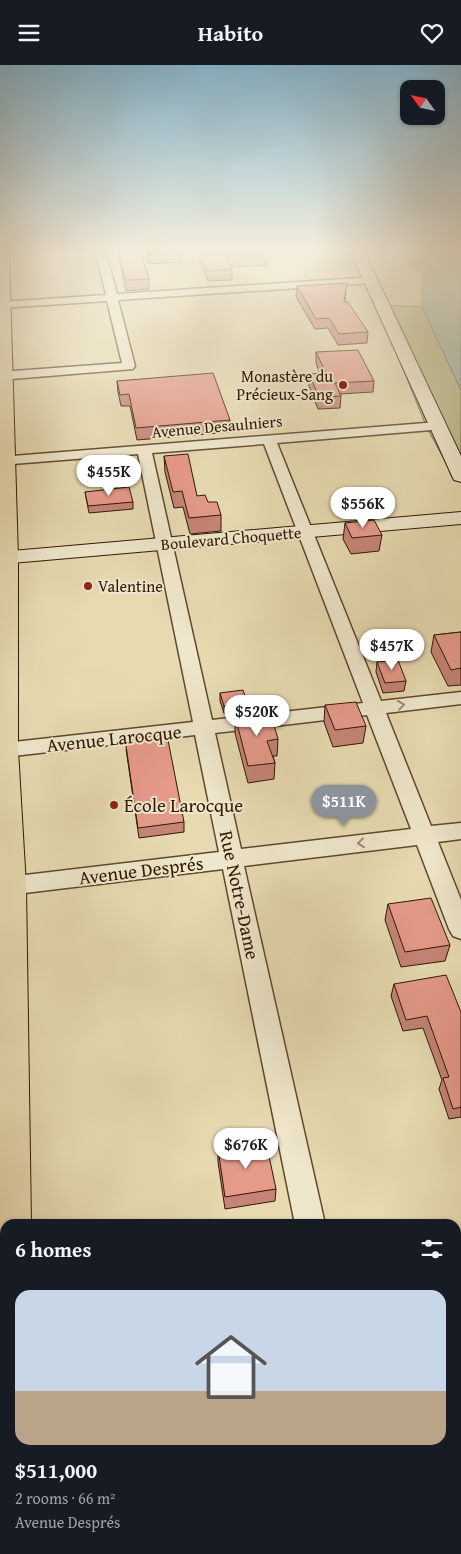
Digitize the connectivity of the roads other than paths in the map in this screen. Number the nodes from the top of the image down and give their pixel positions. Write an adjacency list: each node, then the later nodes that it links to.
1 (2, 322): 4 (main road)
2 (118, 322): 4 (street)
3 (392, 322): 5 (street)
4 (2, 376): 8 (main road)
5 (438, 426): 6 (street, Avenue Desaulniers); 9 (street)
6 (269, 439): 7 (street, Avenue Desaulniers); 12 (street)
7 (144, 449): 8 (street, Avenue Desaulniers); 13 (street, Rue Notre-Dame)
8 (3, 461): 11 (main road)
9 (461, 476)
10 (461, 518): 12 (street, Boulevard Choquette)
11 (4, 531): 14 (main road)
12 (305, 532): 13 (street, Boulevard Choquette); 17 (street)
13 (164, 544): 14 (street, Boulevard Choquette); 18 (street, Rue Notre-Dame)
14 (4, 558): 15 (main road)
15 (4, 592): 19 (main road)
16 (461, 699): 17 (street, Avenue Larocque, one-way to 16)
17 (374, 708): 18 (street, Avenue Larocque); 21 (street)
18 (204, 728): 19 (street, Avenue Larocque); 22 (street, Rue Notre-Dame)
19 (5, 750): 23 (main road)
20 (461, 831): 21 (street, Avenue Després)
21 (424, 835): 22 (street, Avenue Després, one-way to 22); 24 (street)
22 (232, 859): 23 (street, Avenue Després); 26 (street, Rue Notre-Dame)
23 (5, 886): 25 (main road)
24 (461, 929)
25 (12, 1219)
26 (309, 1219)

